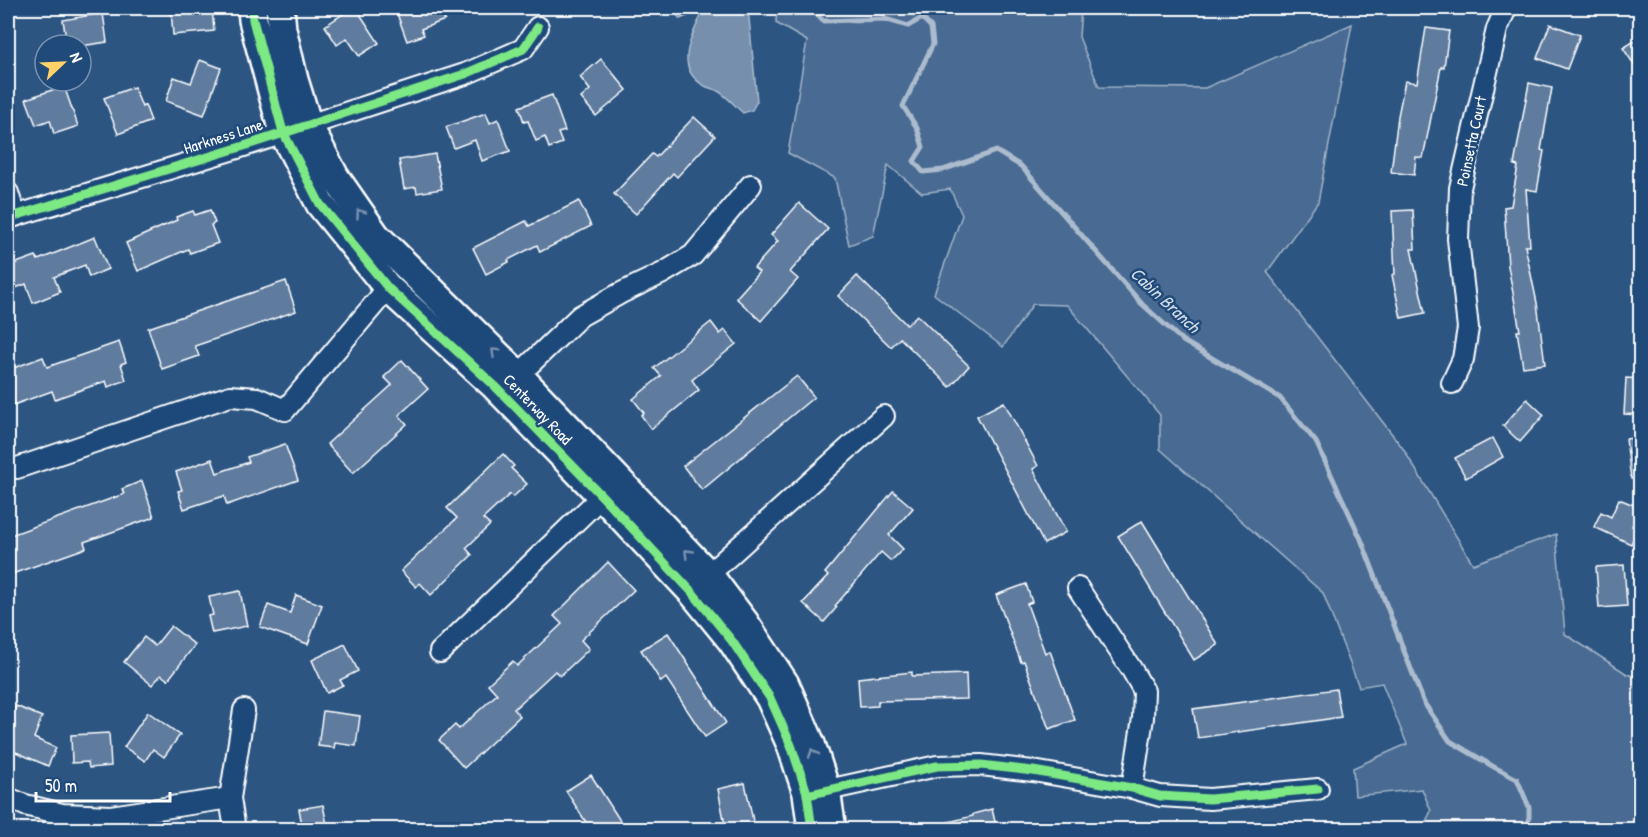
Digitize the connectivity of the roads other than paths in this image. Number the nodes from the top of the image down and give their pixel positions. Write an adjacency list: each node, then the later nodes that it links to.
1 (252, 8): 5 (street, Centerway Road)
2 (280, 8): 5 (street, Centerway Road)
3 (1506, 8): 11 (street, Poinsetta Court)
4 (538, 27): 5 (street, Harkness Lane)
5 (296, 129): 8 (street, Harkness Lane); 9 (street, Centerway Road); 10 (street, Centerway Road, one-way to 5)
6 (751, 185): 10 (street)
7 (8, 193): 8 (street)
8 (11, 217)
9 (388, 288): 10 (street, Centerway Road); 13 (street)
10 (509, 383): 14 (street, Centerway Road); 15 (street, Centerway Road, one-way to 10)
11 (1452, 383)
12 (884, 416): 15 (street)
13 (17, 468)
14 (602, 496): 15 (street, Centerway Road); 17 (street)
15 (699, 582): 21 (street, Centerway Road)
16 (1078, 588): 19 (street)
17 (440, 652)
18 (244, 710): 23 (street)
19 (1132, 788): 20 (street); 21 (street)
20 (1318, 789)
21 (816, 793): 25 (street, Centerway Road); 26 (street, Centerway Road)
22 (8, 798): 23 (street)
23 (230, 798): 24 (street)
24 (235, 830)
25 (812, 830)
26 (832, 830)

